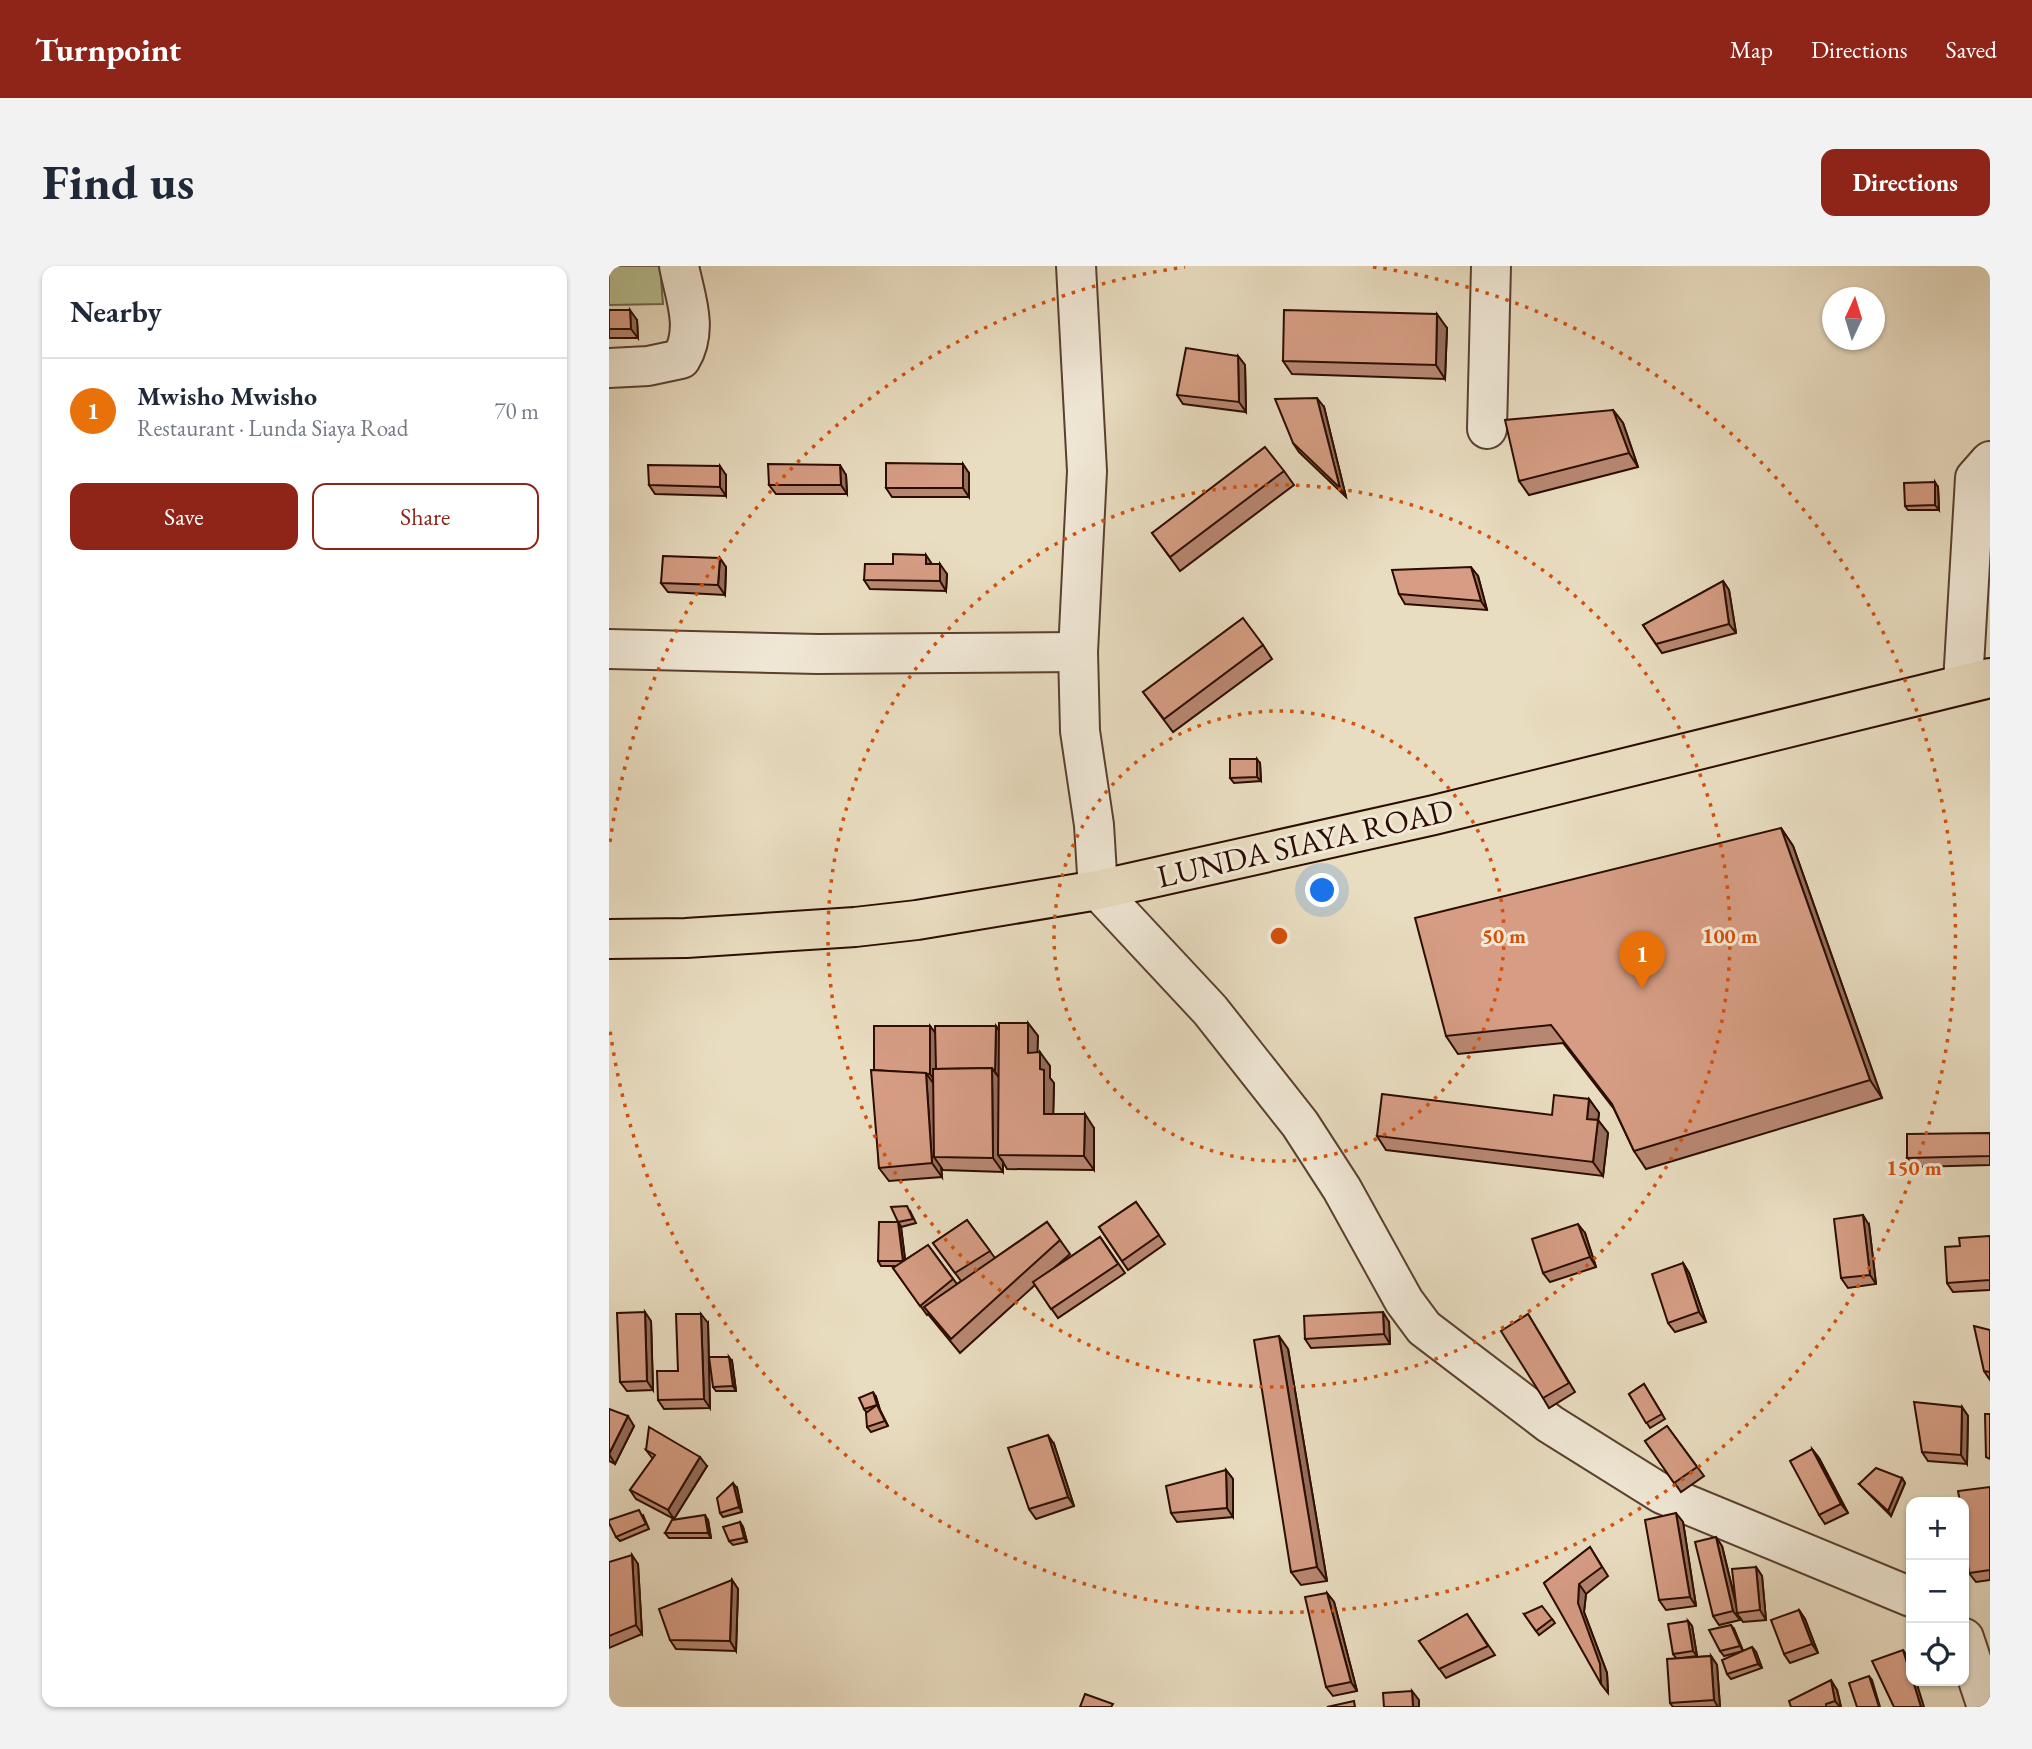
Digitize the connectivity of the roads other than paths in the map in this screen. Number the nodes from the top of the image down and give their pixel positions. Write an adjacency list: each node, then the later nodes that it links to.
1 (679, 266): 4 (street)
2 (1076, 266): 8 (street)
3 (1491, 266): 5 (street)
4 (609, 369)
5 (1487, 429)
6 (1990, 461): 9 (street)
7 (609, 649): 8 (street)
8 (1078, 652): 10 (street)
9 (1977, 681): 10 (main road, LUNDA SIAYA ROAD)
10 (1098, 890): 11 (main road, LUNDA SIAYA ROAD); 12 (street)
11 (609, 939)
12 (1906, 1595)
13 (1969, 1653): 14 (street)
14 (1987, 1707)

